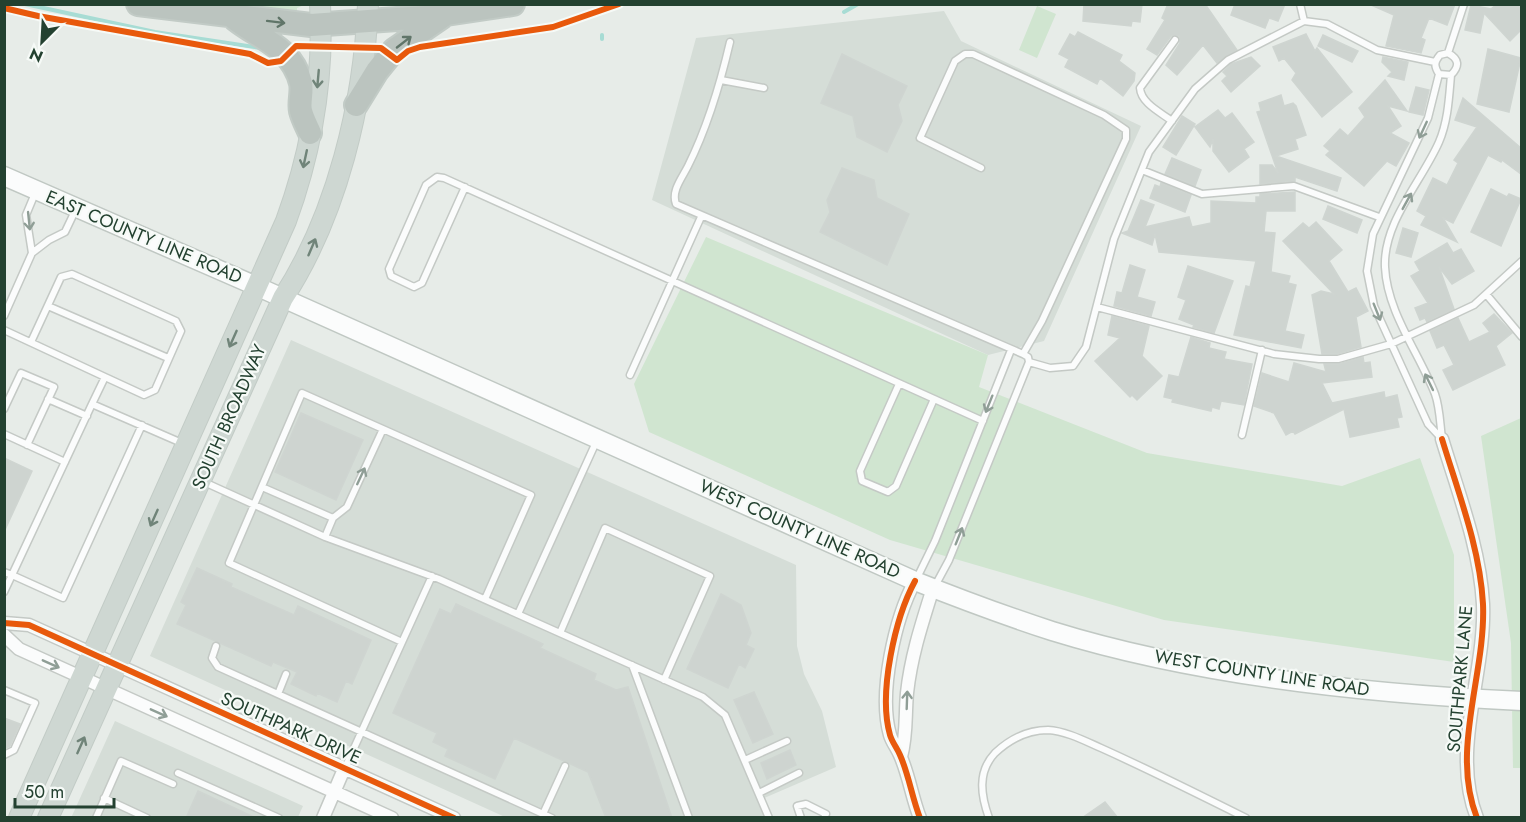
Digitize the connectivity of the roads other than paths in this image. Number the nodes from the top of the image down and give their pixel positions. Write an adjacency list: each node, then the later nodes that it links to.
1 (138, 4): 8 (highway)
2 (513, 4): 7 (highway)
3 (1300, 4): 9 (lane)
4 (1464, 4): 12 (lane)
5 (367, 13): 6 (highway); 7 (highway); 18 (main road, SOUTH BROADWAY)
6 (320, 15): 8 (highway, one-way to 6); 20 (main road, SOUTH BROADWAY, one-way to 20)
7 (446, 15): 18 (highway, one-way to 7)
8 (231, 16): 20 (highway)
9 (1304, 21): 13 (lane); 19 (lane)
10 (1175, 40): 19 (lane)
11 (730, 42): 16 (lane)
12 (1448, 53): 13 (lane); 15 (lane, SOUTHPARK LANE)
13 (1435, 62): 14 (lane)
14 (1439, 74): 15 (lane); 28 (lane, SOUTHPARK LANE, one-way to 28)
15 (1451, 75): 39 (lane, SOUTHPARK LANE, one-way to 15)
16 (721, 80): 17 (lane); 27 (lane)
17 (764, 88)
18 (356, 105): 34 (main road, SOUTH BROADWAY, one-way to 18)
19 (1172, 121): 22 (lane)
20 (310, 133): 32 (main road, SOUTH BROADWAY, one-way to 32)
21 (981, 168): 45 (lane)
22 (1142, 171): 28 (lane); 36 (lane)
23 (4, 176): 25 (main road, EAST COUNTY LINE ROAD)
24 (465, 187): 24 (lane); 31 (lane)
25 (36, 190): 26 (main road, EAST COUNTY LINE ROAD); 29 (lane, one-way to 29)
26 (76, 208): 29 (lane); 32 (main road, EAST COUNTY LINE ROAD)
27 (701, 217): 31 (lane); 43 (lane)
28 (1379, 218): 42 (lane, SOUTHPARK LANE, one-way to 42)
29 (32, 253): 37 (lane)
30 (1521, 261): 33 (lane)
31 (671, 280): 48 (lane); 50 (lane)
32 (256, 286): 34 (main road, EAST COUNTY LINE ROAD); 64 (main road, SOUTH BROADWAY, one-way to 64)
33 (1486, 294): 39 (lane); 40 (lane)
34 (283, 298): 62 (main road, WEST COUNTY LINE ROAD); 66 (main road, SOUTH BROADWAY)
35 (48, 306): 41 (lane); 46 (lane); 46 (lane)
36 (1096, 307): 44 (lane); 47 (lane)
37 (4, 316)
38 (4, 330): 41 (lane)
39 (1407, 337): 42 (lane); 61 (lane, SOUTHPARK LANE, one-way to 39)
40 (1521, 337)
41 (31, 342): 49 (lane)
42 (1391, 344): 44 (lane); 61 (lane, SOUTHPARK LANE)
43 (1011, 350): 45 (lane); 56 (lane, one-way to 56)
44 (1262, 350): 60 (lane)
45 (1023, 354): 47 (lane)
46 (168, 358): 49 (lane)
47 (1029, 362): 75 (lane, one-way to 47)
48 (630, 375)
49 (105, 377): 53 (lane)
50 (899, 384): 52 (lane); 52 (lane)
51 (48, 399): 54 (lane); 55 (lane); 63 (lane)
52 (934, 399): 56 (lane)
53 (92, 404): 55 (lane); 57 (lane)
54 (4, 409)
55 (87, 416): 65 (lane)
56 (983, 422): 74 (lane)
57 (142, 425): 64 (lane); 72 (lane)
58 (382, 429): 67 (lane); 69 (lane, one-way to 58); 77 (lane)
59 (4, 434): 63 (lane)
60 (1242, 435)
61 (1442, 439): 93 (street, SOUTHPARK LANE)
62 (598, 440): 74 (main road, WEST COUNTY LINE ROAD); 78 (lane)
63 (27, 444): 65 (lane)
64 (186, 445): 84 (main road, SOUTH BROADWAY, one-way to 84)
65 (65, 462): 72 (lane)
66 (200, 480): 68 (lane); 86 (main road, SOUTH BROADWAY)
67 (262, 487): 68 (lane); 69 (lane)
68 (254, 505): 70 (lane); 82 (lane)
69 (333, 518): 70 (lane)
70 (325, 537): 73 (lane)
71 (4, 572): 72 (lane)
72 (12, 575): 76 (lane)
73 (432, 576): 77 (lane); 82 (lane)
74 (915, 581): 75 (main road, WEST COUNTY LINE ROAD); 98 (street)
75 (933, 588): 93 (main road, WEST COUNTY LINE ROAD); 98 (street, one-way to 75)
76 (4, 592)
77 (485, 599): 78 (lane)
78 (519, 614): 80 (lane)
79 (4, 623): 84 (street, SOUTHPARK DRIVE)
80 (560, 633): 85 (lane); 89 (lane)
81 (4, 635): 88 (street, one-way to 88)
82 (402, 642): 95 (lane)
83 (216, 646): 92 (lane)
84 (93, 655): 86 (street, SOUTHPARK DRIVE); 88 (main road, SOUTH BROADWAY)
85 (632, 665): 89 (lane); 118 (lane)
86 (117, 666): 90 (main road, SOUTH BROADWAY); 101 (street, SOUTHPARK DRIVE)
87 (286, 674): 92 (lane)
88 (83, 678): 90 (street); 109 (main road, SOUTH BROADWAY)
89 (664, 680): 99 (lane)
90 (106, 689): 105 (street, one-way to 105); 110 (main road, SOUTH BROADWAY, one-way to 90)
91 (4, 690): 97 (lane)
92 (278, 694): 95 (lane)
93 (1474, 699): 94 (main road, WEST COUNTY LINE ROAD); 125 (street, SOUTHPARK LANE)
94 (1521, 700)
95 (362, 731): 101 (lane); 108 (lane)
96 (787, 741): 99 (lane)
97 (4, 755)
98 (901, 757): 122 (street)
99 (745, 760): 106 (lane)
100 (565, 766): 108 (lane)
101 (344, 769): 105 (street); 116 (street, SOUTHPARK DRIVE)
102 (178, 773): 113 (lane)
103 (799, 773): 106 (lane)
104 (173, 784): 107 (lane)
105 (334, 792): 114 (street); 115 (street)
106 (759, 793): 119 (lane)
107 (105, 798): 111 (lane); 112 (lane)
108 (543, 814): 117 (lane)
109 (19, 818)
110 (48, 818)
111 (96, 818)
112 (147, 818)
113 (279, 818)
114 (323, 818)
115 (392, 818)
116 (454, 818)
117 (552, 818)
118 (689, 818)
119 (769, 818)
120 (801, 818): 121 (lane)
121 (824, 818)
122 (920, 818)
123 (989, 818): 124 (lane)
124 (1246, 818)
125 (1477, 818)

